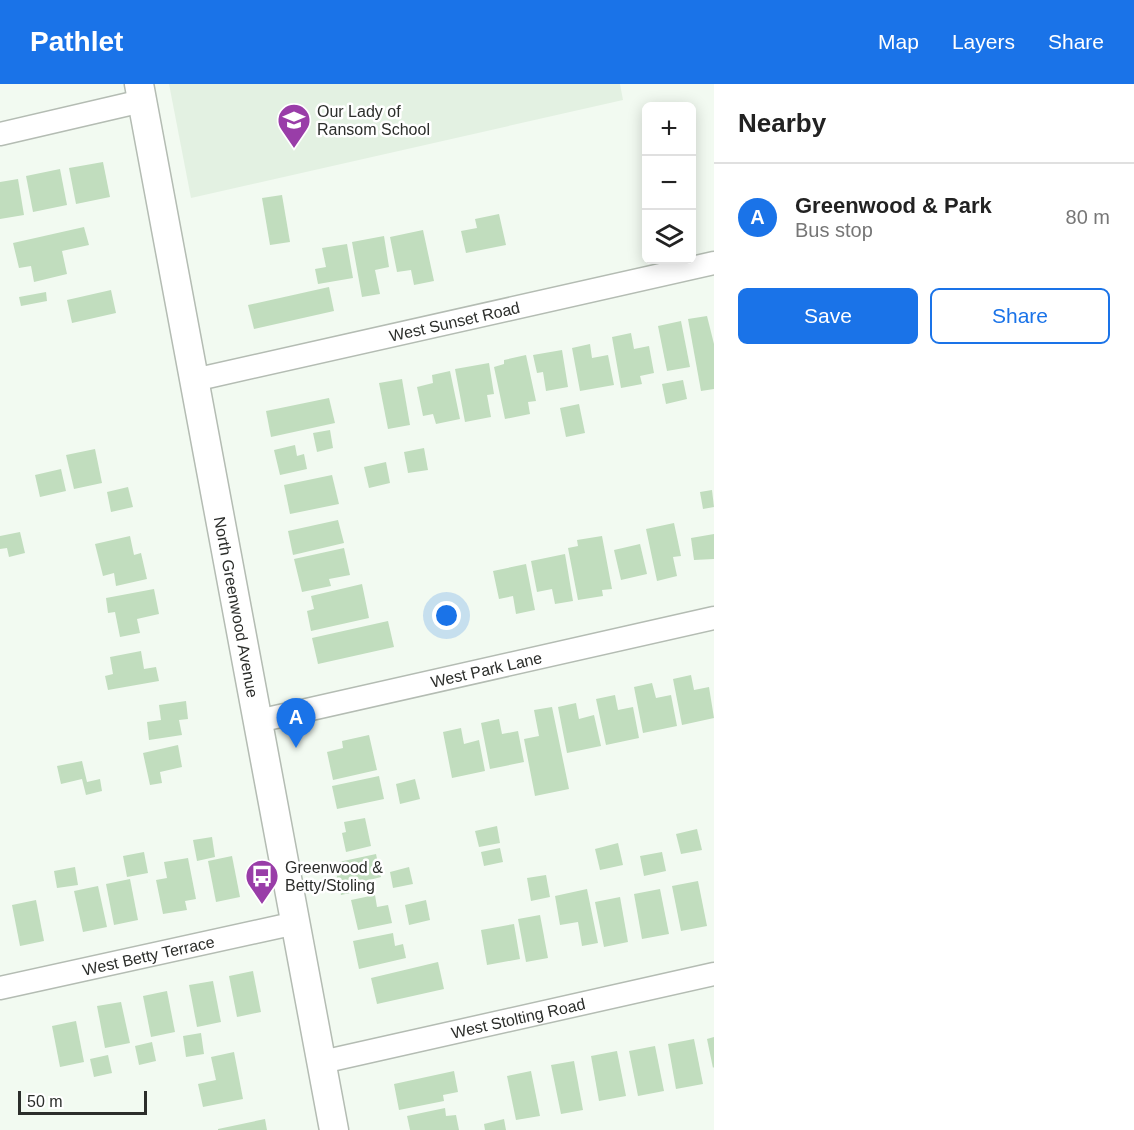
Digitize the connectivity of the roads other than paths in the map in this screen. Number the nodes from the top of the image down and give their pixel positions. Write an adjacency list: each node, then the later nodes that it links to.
1 (141, 92): 2 (street); 4 (main road, North Greenwood Avenue)
2 (0, 134)
3 (714, 263): 4 (street, West Sunset Road)
4 (194, 380): 6 (main road, North Greenwood Avenue)
5 (714, 618): 6 (street, West Park Lane)
6 (258, 721): 7 (main road, North Greenwood Avenue)
7 (296, 923): 9 (street, West Betty Terrace); 10 (main road, North Greenwood Avenue)
8 (714, 974): 10 (street, West Stolting Road)
9 (0, 988)
10 (322, 1062): 11 (main road, North Greenwood Avenue)
11 (334, 1130)

